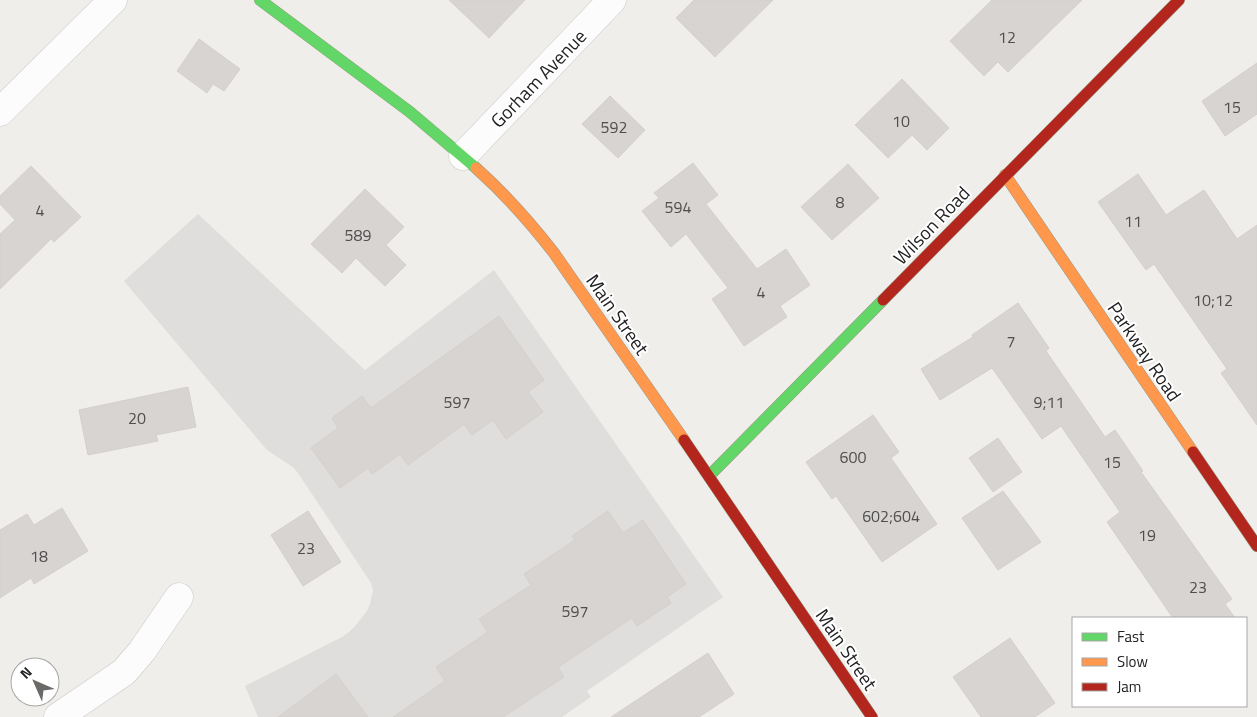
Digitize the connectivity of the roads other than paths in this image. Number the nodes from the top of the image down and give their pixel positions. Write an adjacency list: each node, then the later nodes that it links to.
1 (113, 0): 5 (street)
2 (260, 0): 6 (street, Main Street)
3 (612, 0): 6 (street, Gorham Avenue)
4 (1179, 0): 7 (street, Wilson Road)
5 (0, 112)
6 (464, 156): 8 (street, Main Street)
7 (1005, 175): 8 (street, Wilson Road); 9 (street, Parkway Road)
8 (709, 476): 12 (street, Main Street)
9 (1257, 546)
10 (179, 596): 11 (street)
11 (58, 717)
12 (872, 717)

